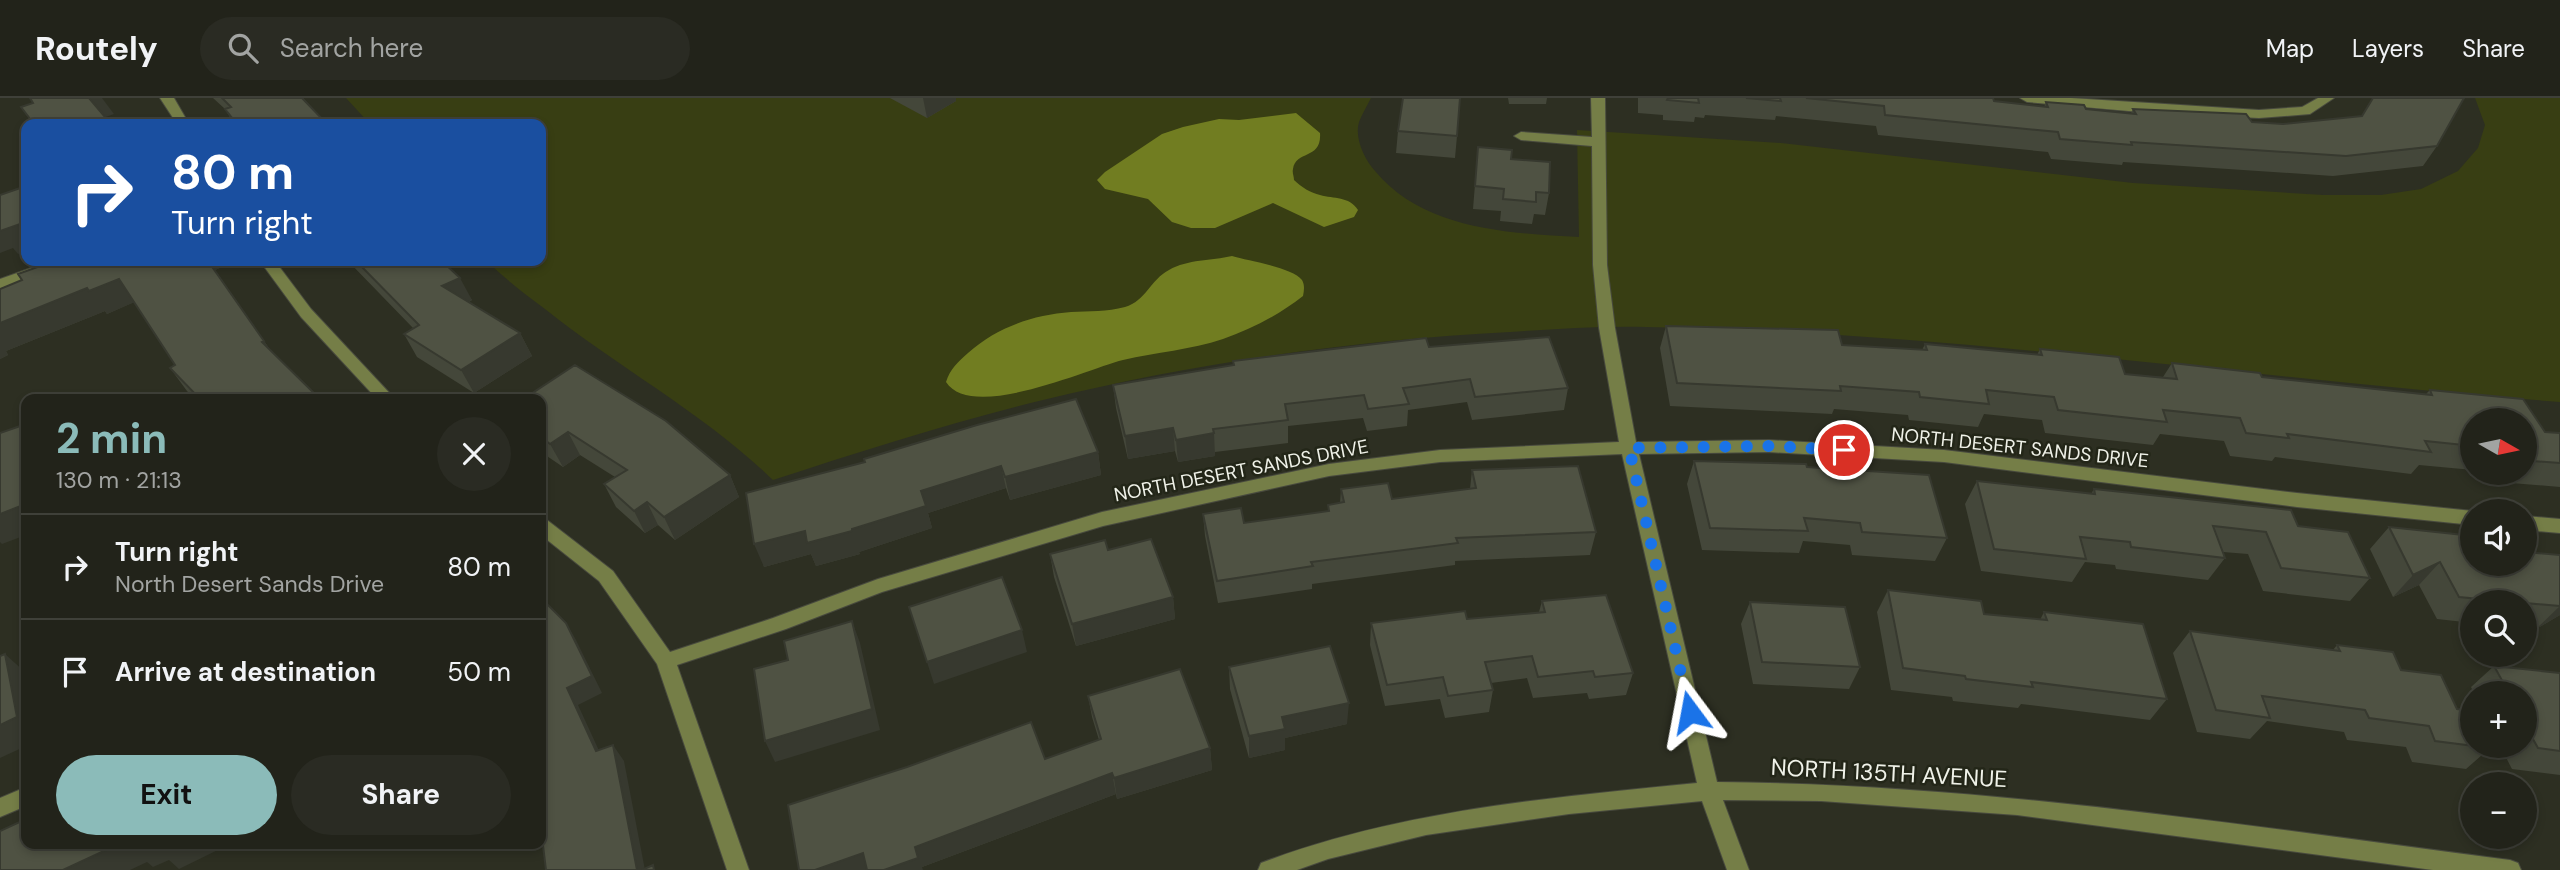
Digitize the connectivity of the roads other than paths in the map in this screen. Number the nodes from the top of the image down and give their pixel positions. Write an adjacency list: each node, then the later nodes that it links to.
1 (167, 98): 5 (street)
2 (1598, 98): 7 (street)
3 (2027, 98): 4 (street)
4 (2327, 98)
5 (180, 119)
6 (1521, 135): 7 (street)
7 (1599, 142): 12 (street)
8 (51, 266): 10 (street)
9 (271, 266): 11 (street)
10 (0, 284)
11 (382, 394)
12 (1629, 448): 13 (street, NORTH DESERT SANDS DRIVE); 17 (street, NORTH DESERT SANDS DRIVE); 18 (street)
13 (2460, 517)
14 (2537, 524): 15 (street)
15 (2560, 526)
16 (546, 529): 17 (street)
17 (666, 661): 21 (street)
18 (1709, 791): 22 (street, NORTH 135TH AVENUE); 23 (street); 24 (street, NORTH 135TH AVENUE)
19 (21, 798): 20 (street)
20 (0, 808)
21 (738, 870)
22 (1269, 870)
23 (1738, 870)
24 (2510, 870)

